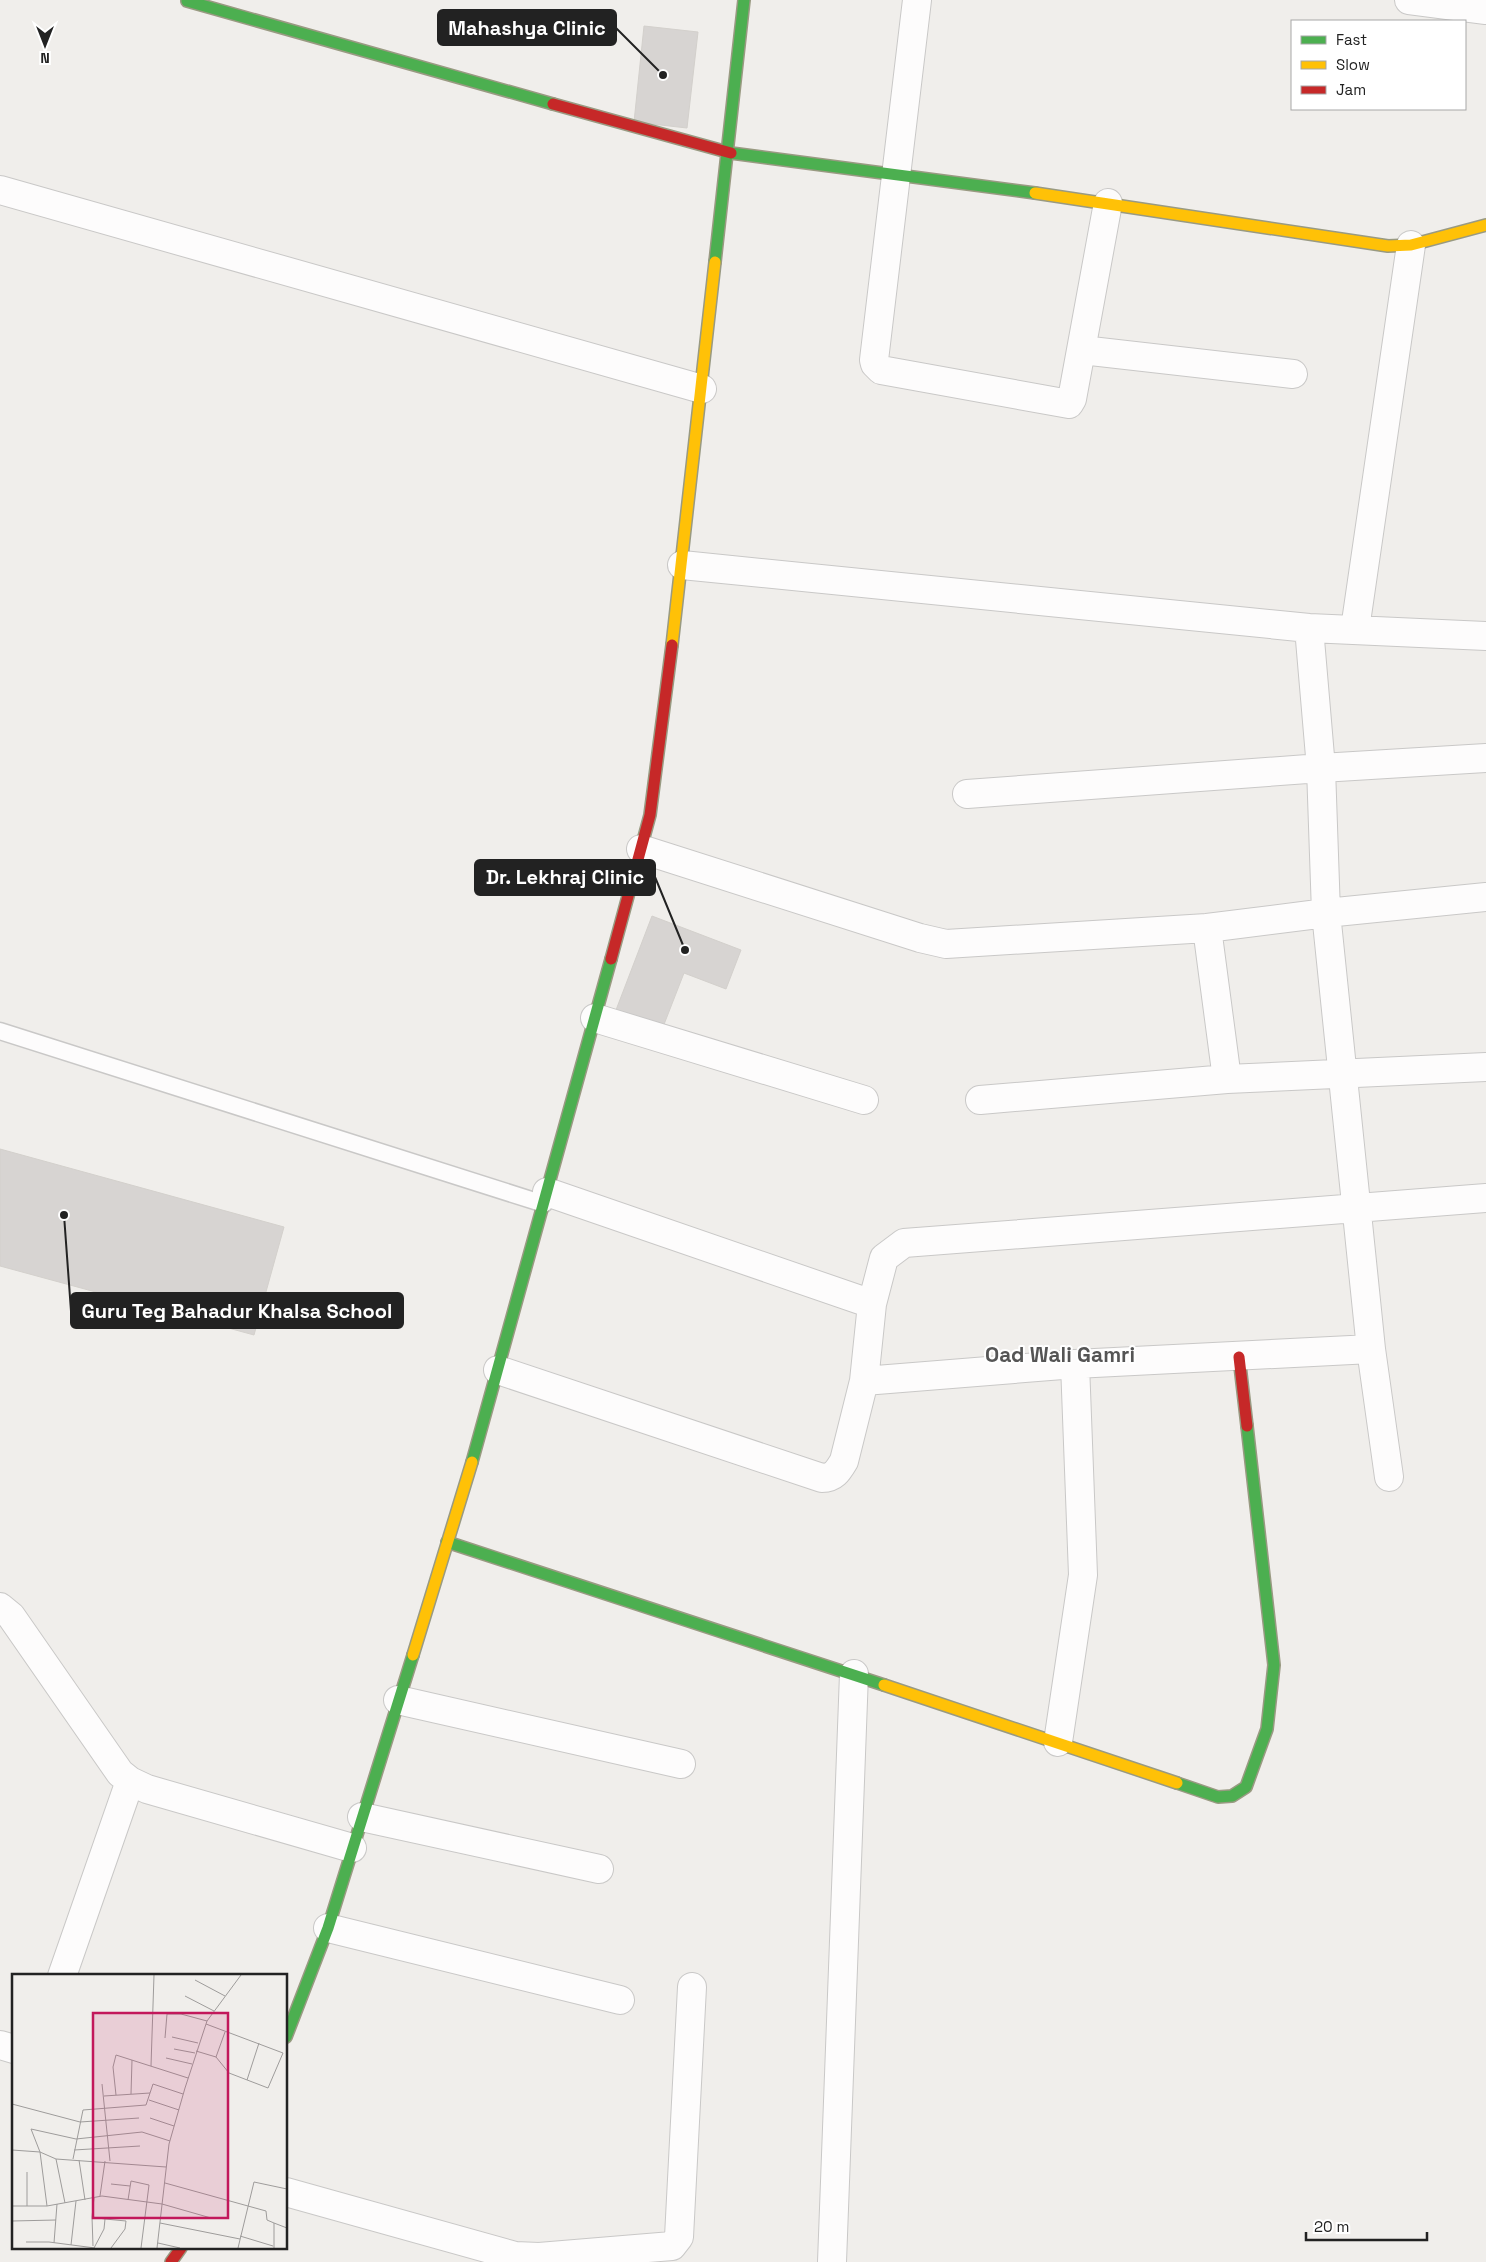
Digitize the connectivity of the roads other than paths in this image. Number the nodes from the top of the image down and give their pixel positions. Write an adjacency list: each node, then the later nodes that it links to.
1 (744, 0): 6 (street)
2 (917, 0): 7 (street)
3 (1409, 0): 5 (street)
4 (187, 1): 6 (street)
5 (1486, 10)
6 (728, 152): 7 (street); 14 (street)
7 (895, 175): 9 (street); 12 (street)
8 (0, 190): 14 (street)
9 (1108, 203): 11 (street); 12 (street)
10 (1485, 221): 11 (street)
11 (1411, 245): 17 (street)
12 (1082, 350): 13 (street)
13 (1293, 374)
14 (702, 389): 15 (street)
15 (682, 565): 16 (street); 22 (street)
16 (1308, 628): 17 (street); 20 (street)
17 (1355, 629): 18 (street)
18 (1486, 636)
19 (1486, 758): 20 (street)
20 (1321, 768): 21 (street); 24 (street)
21 (967, 794)
22 (641, 849): 25 (street); 26 (street)
23 (1486, 897): 24 (street)
24 (1326, 913): 25 (street); 29 (street)
25 (1207, 928): 30 (street)
26 (595, 1018): 31 (street); 33 (street)
27 (0, 1031): 33 (lane)
28 (1486, 1068): 29 (street)
29 (1342, 1073): 30 (street); 35 (street)
30 (1227, 1080): 32 (street)
31 (864, 1100)
32 (980, 1100)
33 (545, 1198): 36 (street); 40 (street)
34 (1486, 1198): 35 (street)
35 (1356, 1209): 36 (street); 37 (street)
36 (872, 1304): 41 (street)
37 (1371, 1349): 38 (street); 42 (street)
38 (1239, 1357): 39 (street); 47 (street)
39 (1075, 1364): 41 (street); 47 (street)
40 (498, 1370): 41 (street); 43 (street)
41 (864, 1381)
42 (1389, 1477)
43 (448, 1542): 45 (street); 46 (street)
44 (0, 1607): 49 (street)
45 (854, 1674): 47 (street); 61 (street)
46 (398, 1700): 48 (street); 50 (street)
47 (1058, 1742)
48 (681, 1764)
49 (130, 1781): 51 (street); 54 (street)
50 (362, 1817): 51 (street); 52 (street)
51 (352, 1848): 53 (street)
52 (599, 1869)
53 (328, 1928): 56 (street); 57 (street)
54 (63, 1974)
55 (692, 1987): 58 (street)
56 (620, 2000)
57 (288, 2032)
58 (288, 2193)
59 (180, 2250): 60 (street)
60 (171, 2262)
61 (832, 2262)

